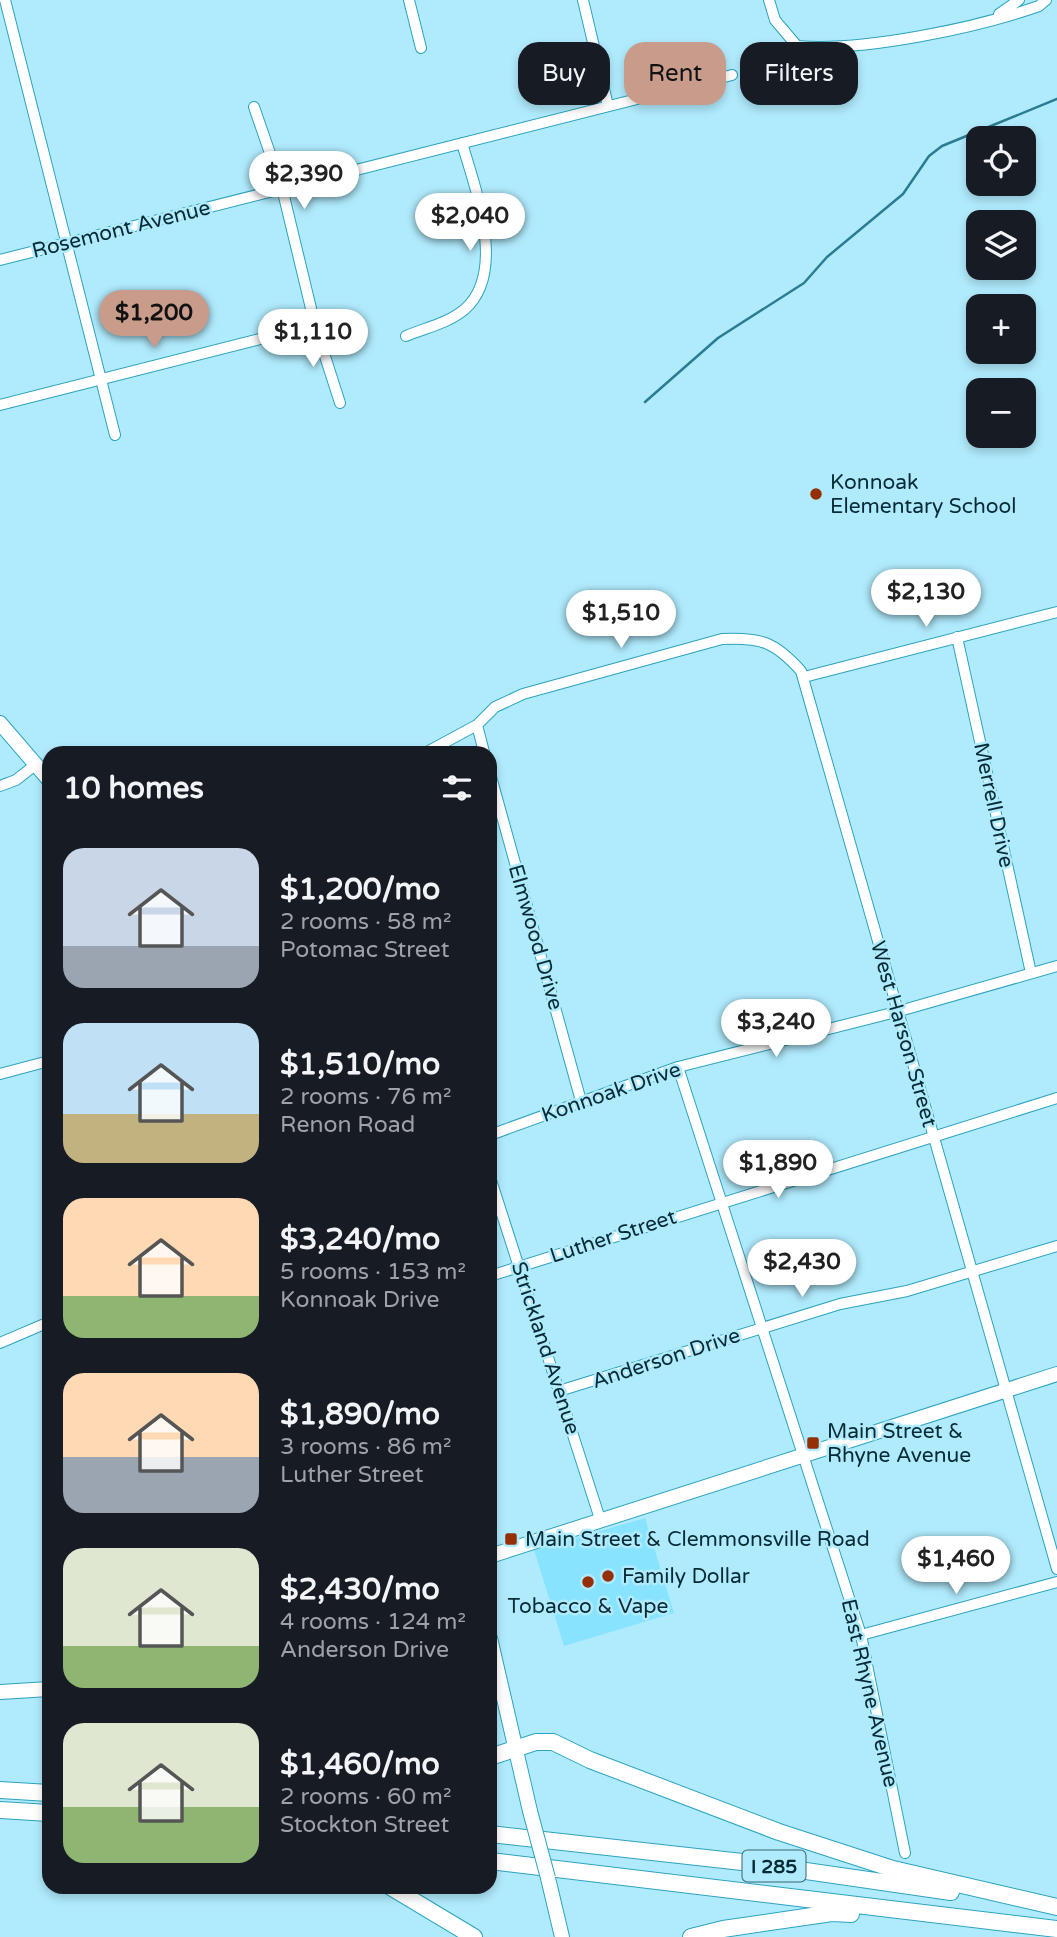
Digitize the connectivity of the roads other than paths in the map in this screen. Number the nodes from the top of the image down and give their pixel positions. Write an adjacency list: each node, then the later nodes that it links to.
1 (5, 0): 14 (street)
2 (409, 0): 8 (street)
3 (583, 0): 10 (street)
4 (769, 0): 7 (street)
5 (1019, 0): 7 (street)
6 (1045, 0): 7 (street)
7 (994, 17)
8 (421, 48)
9 (732, 75): 10 (street, Rosemont Avenue)
10 (608, 106): 12 (street, Rosemont Avenue)
11 (254, 107): 13 (street)
12 (462, 143): 13 (street, Rosemont Avenue); 17 (street)
13 (282, 188): 14 (street, Rosemont Avenue); 16 (street)
14 (66, 243): 15 (street, Rosemont Avenue); 18 (street)
15 (0, 260)
16 (315, 325): 18 (street); 19 (street)
17 (406, 336)
18 (102, 379): 20 (street); 21 (street)
19 (340, 403)
20 (0, 405)
21 (115, 435)
22 (1057, 612): 23 (street)
23 (957, 637): 24 (street); 34 (street, Merrell Drive)
24 (804, 677): 26 (street); 35 (street, West Harson Street)
25 (0, 723): 29 (main road)
26 (477, 725): 27 (street); 28 (street)
27 (438, 746)
28 (482, 746)
29 (35, 765): 30 (main road); 31 (street)
30 (42, 772)
31 (0, 786)
32 (497, 798): 40 (street, Elmwood Drive)
33 (1057, 966): 34 (street, Konnoak Drive)
34 (1031, 973): 35 (street, Konnoak Drive)
35 (896, 1012): 37 (street, Konnoak Drive); 42 (street, West Harson Street)
36 (42, 1063): 38 (street)
37 (678, 1067): 40 (street, Konnoak Drive); 44 (street, East Rhyne Avenue)
38 (0, 1074)
39 (1057, 1098): 42 (street, Luther Street)
40 (581, 1101): 41 (street, Konnoak Drive)
41 (497, 1133)
42 (934, 1137): 44 (street, Luther Street); 48 (street, West Harson Street)
43 (497, 1198): 46 (street, Strickland Avenue)
44 (721, 1201): 46 (street, Luther Street); 50 (street, East Rhyne Avenue)
45 (1057, 1246): 48 (street, Anderson Drive)
46 (520, 1265): 47 (street, Luther Street); 53 (street, Strickland Avenue)
47 (497, 1273)
48 (973, 1273): 50 (street, Anderson Drive); 54 (street, West Harson Street)
49 (42, 1325): 51 (street)
50 (762, 1328): 53 (street, Anderson Drive); 55 (street, East Rhyne Avenue)
51 (0, 1343)
52 (1057, 1374): 54 (main road)
53 (559, 1391): 56 (street, Strickland Avenue)
54 (1004, 1391): 55 (main road); 58 (street, West Harson Street)
55 (803, 1456): 56 (main road); 60 (street, East Rhyne Avenue)
56 (600, 1519): 57 (main road)
57 (497, 1554)
58 (1057, 1569)
59 (1057, 1582): 60 (street)
60 (861, 1635): 71 (street, East Rhyne Avenue)
61 (497, 1668): 64 (main road)
62 (42, 1689): 63 (main road)
63 (0, 1692)
64 (516, 1749): 65 (highway); 74 (highway); 77 (main road, bridge)
65 (497, 1755)
66 (0, 1790): 67 (highway)
67 (42, 1793)
68 (0, 1810): 69 (highway)
69 (42, 1813)
70 (497, 1836): 74 (highway, I 285)
71 (905, 1853)
72 (497, 1862): 75 (highway, I 285)
73 (402, 1894): 76 (highway)
74 (1057, 1907)
75 (1057, 1929): 78 (highway)
76 (474, 1937)
77 (562, 1937)
78 (691, 1937)

